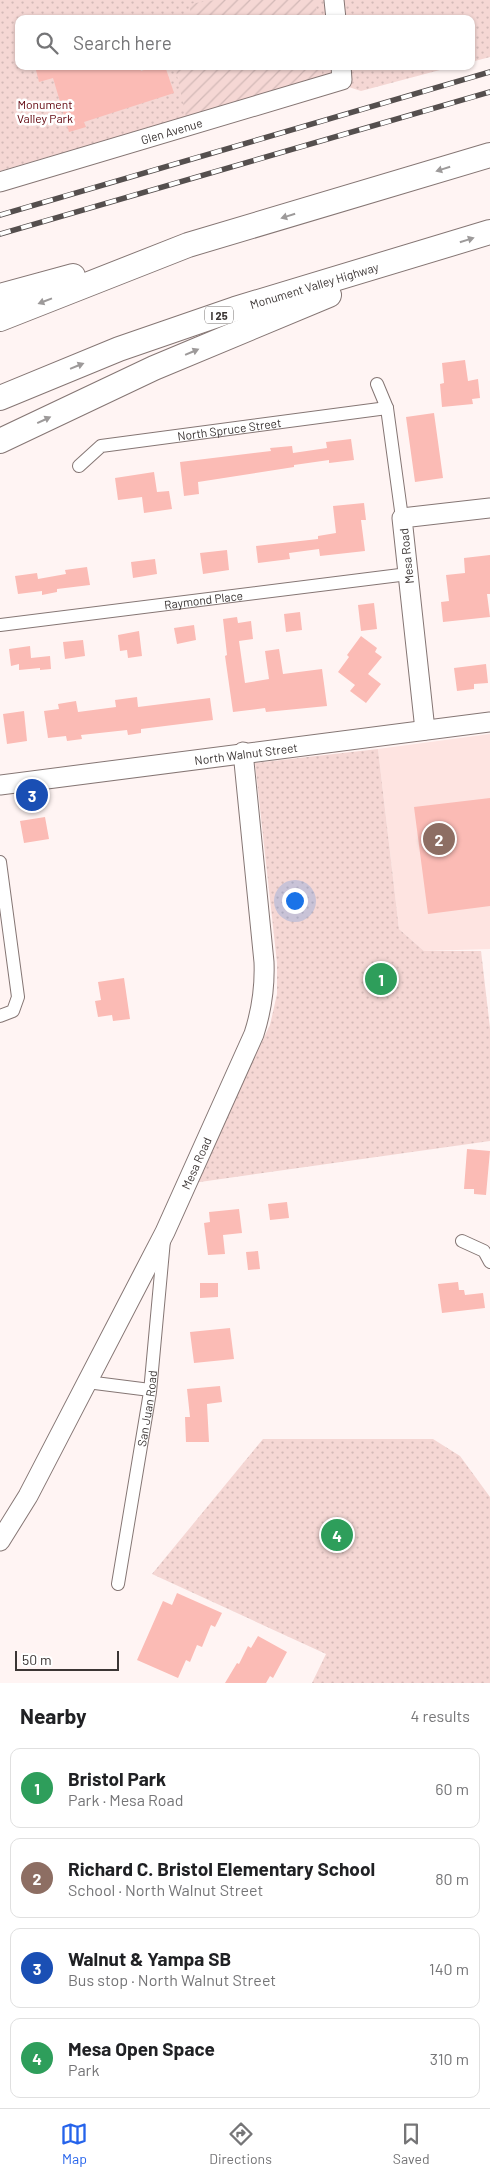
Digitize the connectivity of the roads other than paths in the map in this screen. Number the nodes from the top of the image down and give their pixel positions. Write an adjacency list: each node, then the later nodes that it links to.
1 (334, 0): 2 (main road)
2 (336, 15)
3 (341, 73): 5 (main road, Glen Avenue)
4 (490, 155): 7 (highway, one-way to 7)
5 (0, 182)
6 (490, 232): 8 (highway, Monument Valley Highway / I 25, one-way to 6)
7 (188, 245): 9 (highway); 10 (highway, one-way to 10)
8 (443, 247): 12 (highway, Monument Valley Highway / I 25, one-way to 8); 14 (highway, one-way to 8)
9 (0, 296)
10 (0, 319)
11 (377, 384): 13 (street, Mesa Road)
12 (0, 398)
13 (387, 408): 15 (street, North Spruce Street); 17 (street, Mesa Road)
14 (0, 441)
15 (79, 466)
16 (490, 508): 17 (main road)
17 (402, 518): 18 (main road, Mesa Road)
18 (408, 574): 19 (street, Raymond Place); 21 (main road, Mesa Road)
19 (0, 625)
20 (490, 722): 21 (main road, North Walnut Street)
21 (425, 730): 22 (main road, North Walnut Street)
22 (243, 752): 23 (main road, North Walnut Street); 26 (main road, Mesa Road)
23 (0, 785)
24 (0, 862): 25 (street)
25 (0, 1016)
26 (165, 1232): 29 (main road, Mesa Road); 30 (street, San Juan Road)
27 (462, 1241): 28 (street)
28 (490, 1262)
29 (87, 1382): 30 (street); 31 (main road, Mesa Road)
30 (150, 1390): 32 (street, San Juan Road)
31 (0, 1541)
32 (118, 1584)

